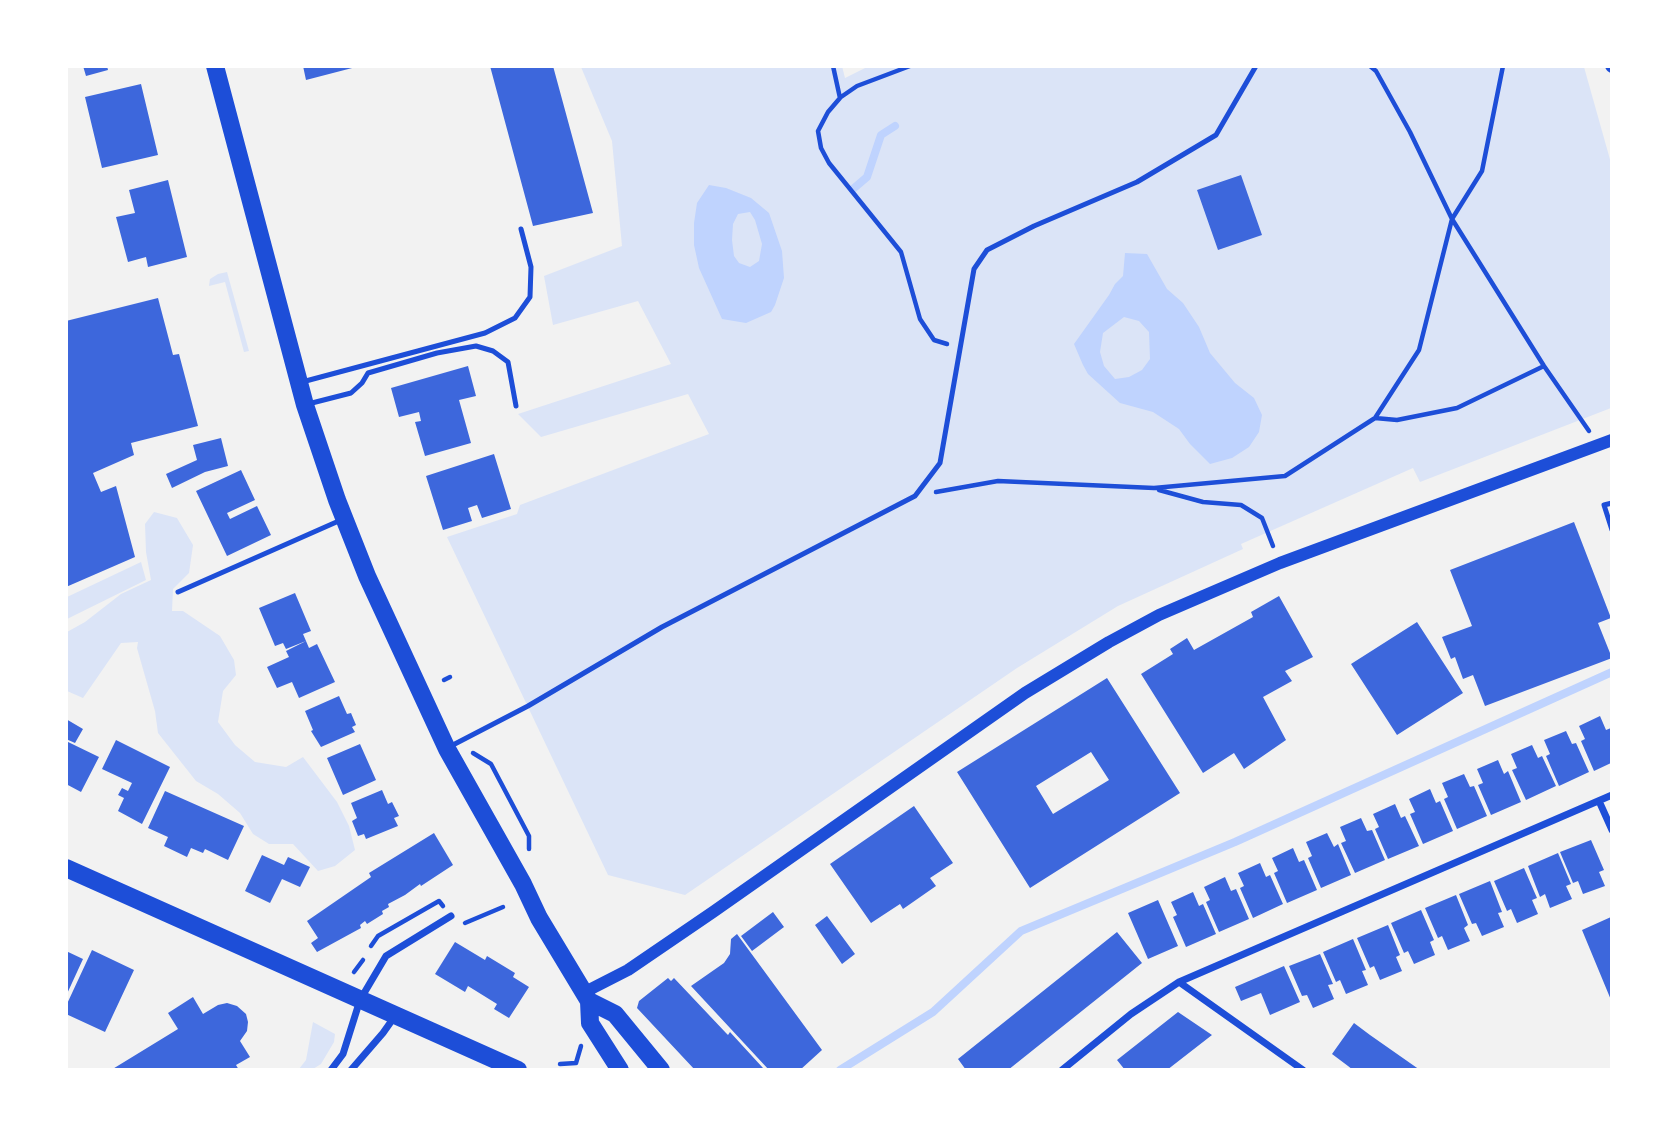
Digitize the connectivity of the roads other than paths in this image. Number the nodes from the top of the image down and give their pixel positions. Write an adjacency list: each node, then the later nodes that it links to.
1 (215, 66): 4 (main road)
2 (1256, 66): 12 (lane)
3 (521, 229): 4 (lane)
4 (299, 383): 5 (main road)
5 (305, 405): 6 (lane); 9 (main road)
6 (516, 406)
7 (1612, 440): 19 (street)
8 (1612, 502): 10 (lane)
9 (344, 519): 11 (lane); 12 (main road)
10 (1612, 530)
11 (178, 592)
12 (447, 749): 19 (main road)
13 (1612, 795): 14 (street)
14 (1599, 801): 15 (street); 18 (street)
15 (1612, 830)
16 (66, 868): 20 (main road)
17 (452, 916): 20 (street)
18 (1179, 982): 27 (street); 28 (street)
19 (586, 997): 25 (main road); 26 (main road)
20 (360, 1000): 21 (main road); 22 (street)
21 (395, 1016): 23 (street); 24 (main road)
22 (331, 1069)
23 (351, 1069)
24 (518, 1069)
25 (620, 1069)
26 (661, 1069)
27 (1062, 1069)
28 (1303, 1069)

